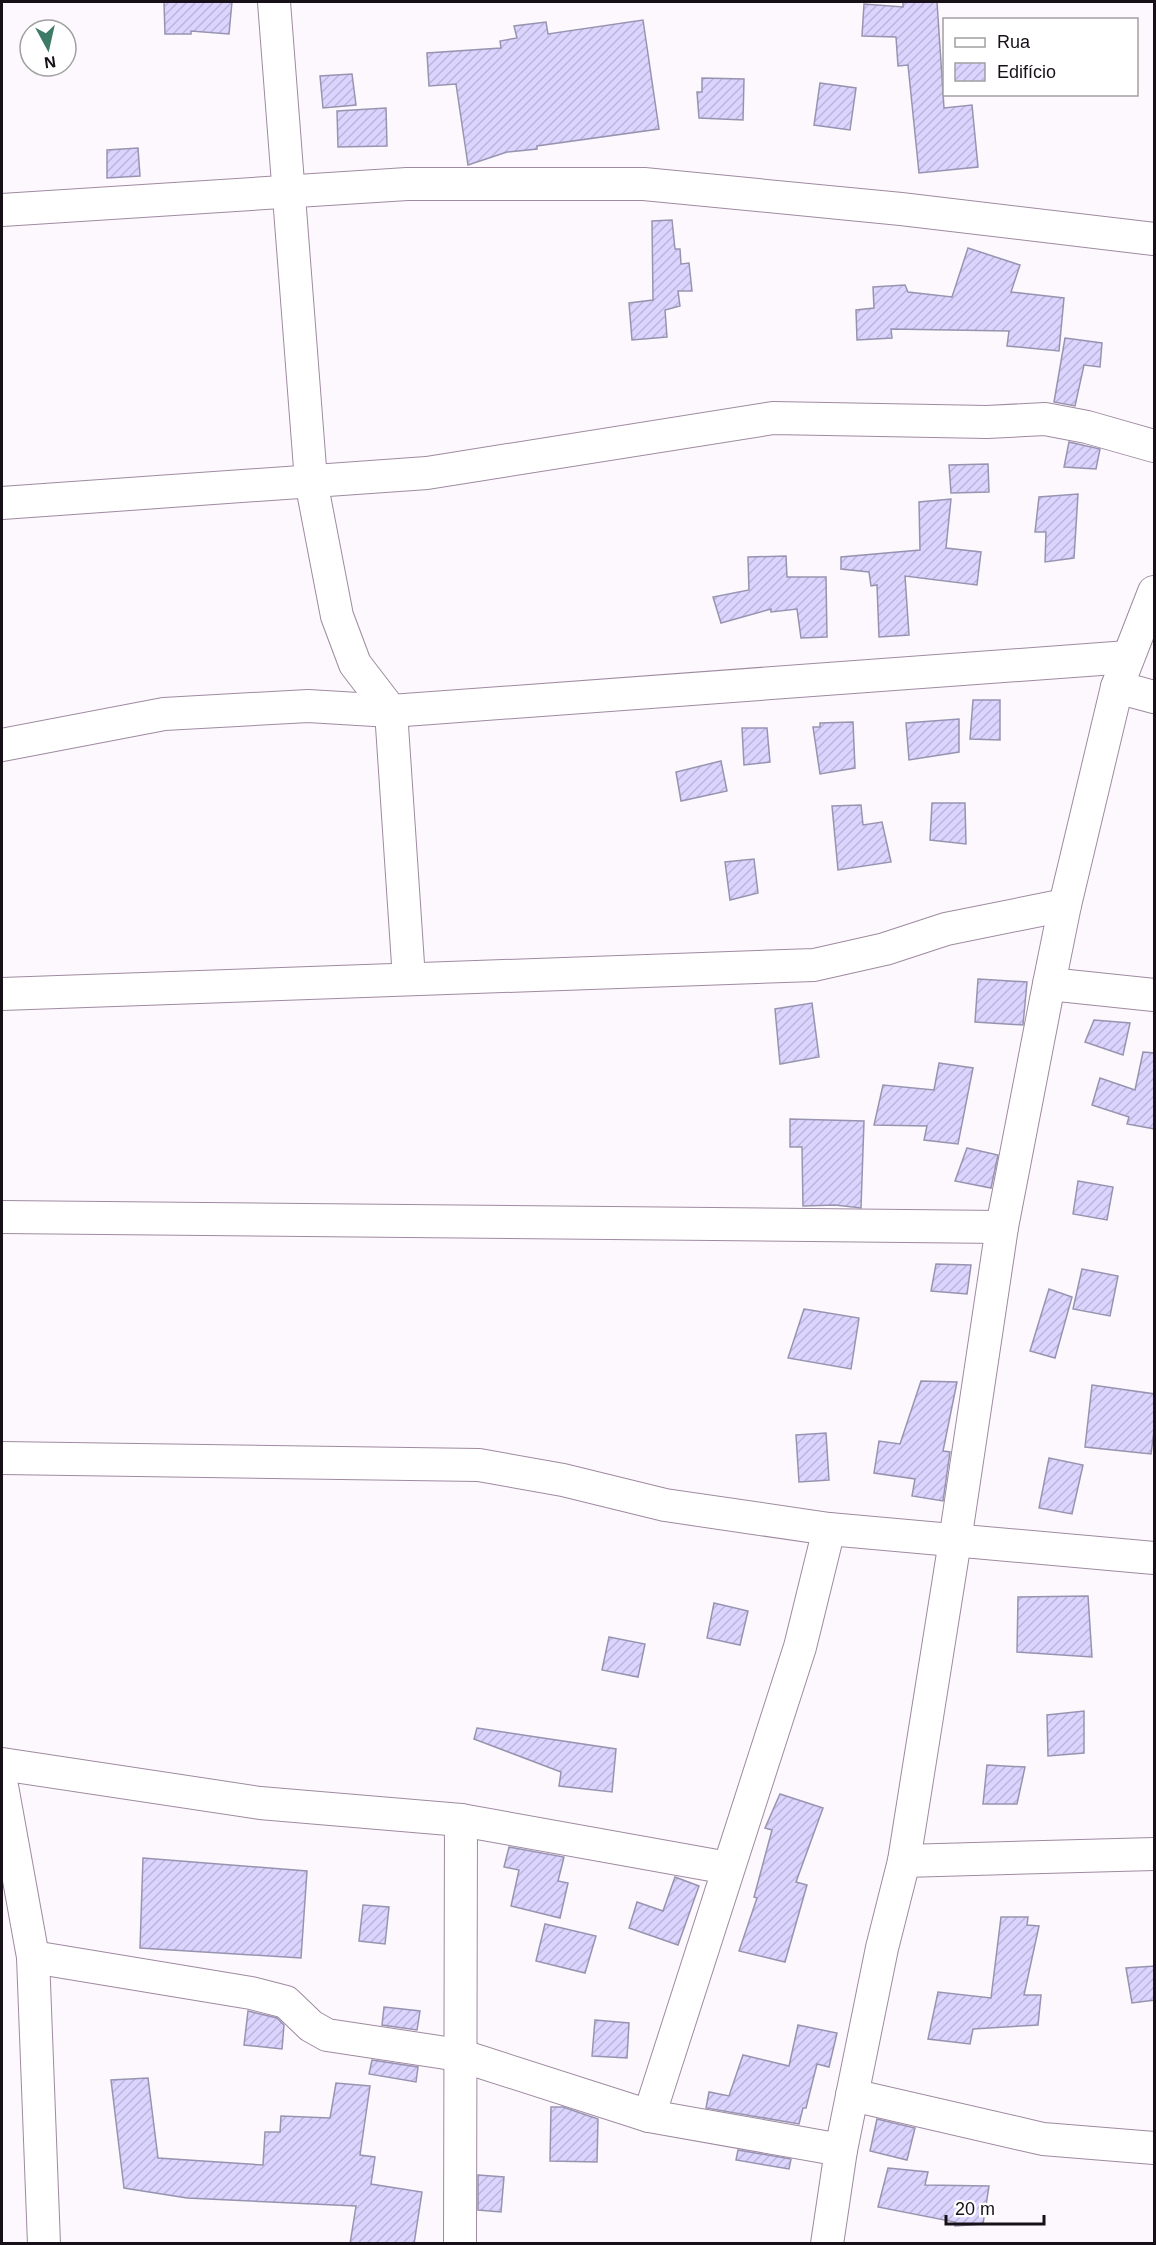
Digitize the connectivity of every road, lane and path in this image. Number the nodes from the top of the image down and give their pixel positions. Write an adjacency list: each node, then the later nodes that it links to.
1 (274, 2): 2 (street)
2 (289, 192): 3 (street); 4 (street); 6 (street)
3 (2, 210)
4 (1155, 239)
5 (1155, 447): 6 (street)
6 (311, 481): 7 (street); 12 (street)
7 (2, 503)
8 (1155, 592): 9 (street)
9 (1128, 657): 10 (street); 12 (street)
10 (1117, 687): 11 (street); 14 (street)
11 (1155, 697)
12 (391, 711): 13 (street); 15 (street)
13 (2, 745)
14 (1065, 905): 15 (street); 16 (street)
15 (409, 980): 17 (street)
16 (1049, 984): 18 (street); 20 (street)
17 (2, 994)
18 (1155, 995)
19 (2, 1217): 20 (street)
20 (1002, 1227): 23 (street)
21 (2, 1458): 22 (street)
22 (829, 1530): 23 (street); 30 (street)
23 (955, 1541): 24 (street); 29 (street)
24 (1155, 1558)
25 (2, 1764): 27 (street)
26 (2, 1786): 31 (street)
27 (462, 1820): 30 (street); 32 (street)
28 (1155, 1854): 29 (street)
29 (904, 1861): 33 (street)
30 (728, 1868): 34 (street)
31 (33, 1957): 32 (street); 37 (street)
32 (459, 2055): 34 (street); 38 (street)
33 (852, 2095): 35 (street); 36 (street)
34 (649, 2116): 36 (street)
35 (1155, 2148)
36 (841, 2150): 39 (street)
37 (44, 2244)
38 (460, 2244)
39 (827, 2244)

